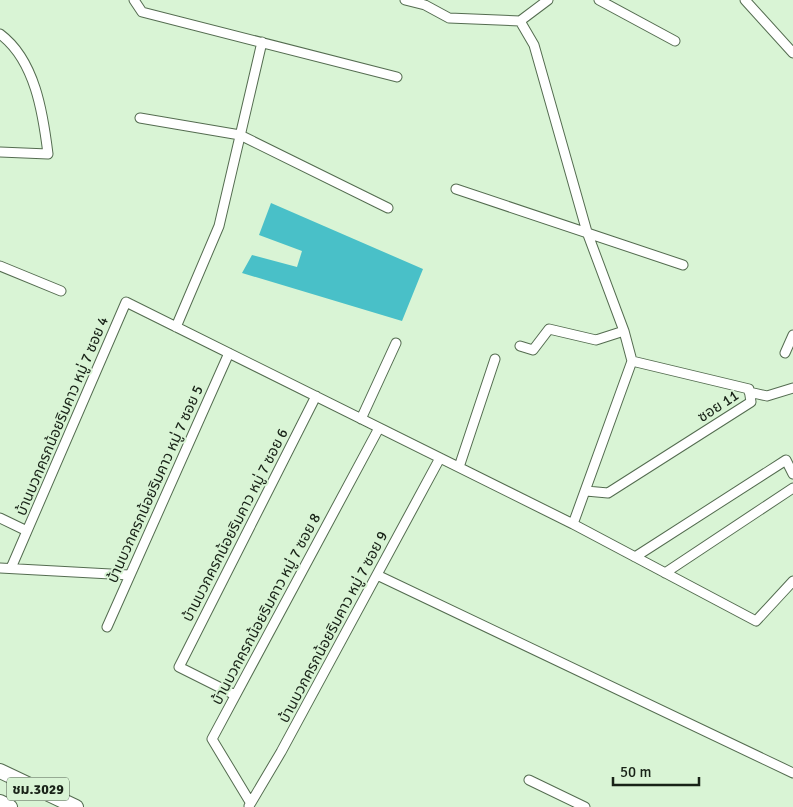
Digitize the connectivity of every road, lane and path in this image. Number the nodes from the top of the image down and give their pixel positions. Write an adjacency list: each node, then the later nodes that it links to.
1 (134, 0): 9 (street)
2 (405, 0): 6 (street)
3 (548, 0): 6 (street)
4 (599, 0): 8 (street)
5 (745, 0): 10 (street)
6 (520, 21): 17 (street)
7 (0, 34): 14 (street)
8 (675, 41)
9 (262, 42): 11 (street); 13 (street)
10 (793, 53)
11 (397, 77)
12 (140, 118): 13 (street)
13 (240, 135): 16 (street); 21 (street)
14 (0, 152)
15 (456, 189): 17 (street)
16 (388, 208)
17 (587, 232): 18 (street); 22 (street)
18 (682, 265)
19 (0, 266): 20 (street)
20 (61, 291)
21 (176, 327): 26 (street); 42 (street, บ้านบวกครกน้อยริมคาว หมู่ 7 ซอย 4)
22 (624, 331): 25 (street); 29 (street)
23 (793, 335): 27 (street)
24 (396, 343): 33 (street)
25 (520, 346)
26 (229, 353): 32 (street); 47 (street, บ้านบวกครกน้อยริมคาว หมู่ 7 ซอย 5)
27 (785, 353)
28 (495, 359): 36 (street)
29 (632, 361): 31 (street, ซอย 11); 39 (street)
30 (793, 388): 31 (street)
31 (749, 392): 39 (street, ซอย 11)
32 (316, 396): 33 (street); 51 (street, บ้านบวกครกน้อยริมคาว หมู่ 7 ซอย 6)
33 (361, 418): 34 (street)
34 (379, 428): 35 (street); 51 (street, บ้านบวกครกน้อยริมคาว หมู่ 7 ซอย 8)
35 (440, 458): 36 (street); 48 (street, บ้านบวกครกน้อยริมคาว หมู่ 7 ซอย 9)
36 (459, 467): 41 (street)
37 (793, 474): 43 (street)
38 (793, 488): 46 (street)
39 (586, 491): 41 (street)
40 (0, 518): 42 (street)
41 (573, 524): 43 (street)
42 (27, 531): 45 (street, บ้านบวกครกน้อยริมคาว หมู่ 7 ซอย 4)
43 (635, 557): 46 (street)
44 (0, 568): 45 (street)
45 (11, 568): 47 (street)
46 (665, 572): 49 (street)
47 (130, 575): 50 (street, บ้านบวกครกน้อยริมคาว หมู่ 7 ซอย 5)
48 (377, 575): 53 (street); 56 (street, บ้านบวกครกน้อยริมคาว หมู่ 7 ซอย 9)
49 (793, 581)
50 (107, 627)
51 (234, 695): 56 (street, บ้านบวกครกน้อยริมคาว หมู่ 7 ซอย 8)
52 (0, 771): 58 (main road, ชม.3029)
53 (793, 773)
54 (529, 780): 59 (street)
55 (0, 802): 57 (main road, ชม.3029)
56 (249, 804)
57 (10, 807)
58 (76, 807)
59 (585, 807)

